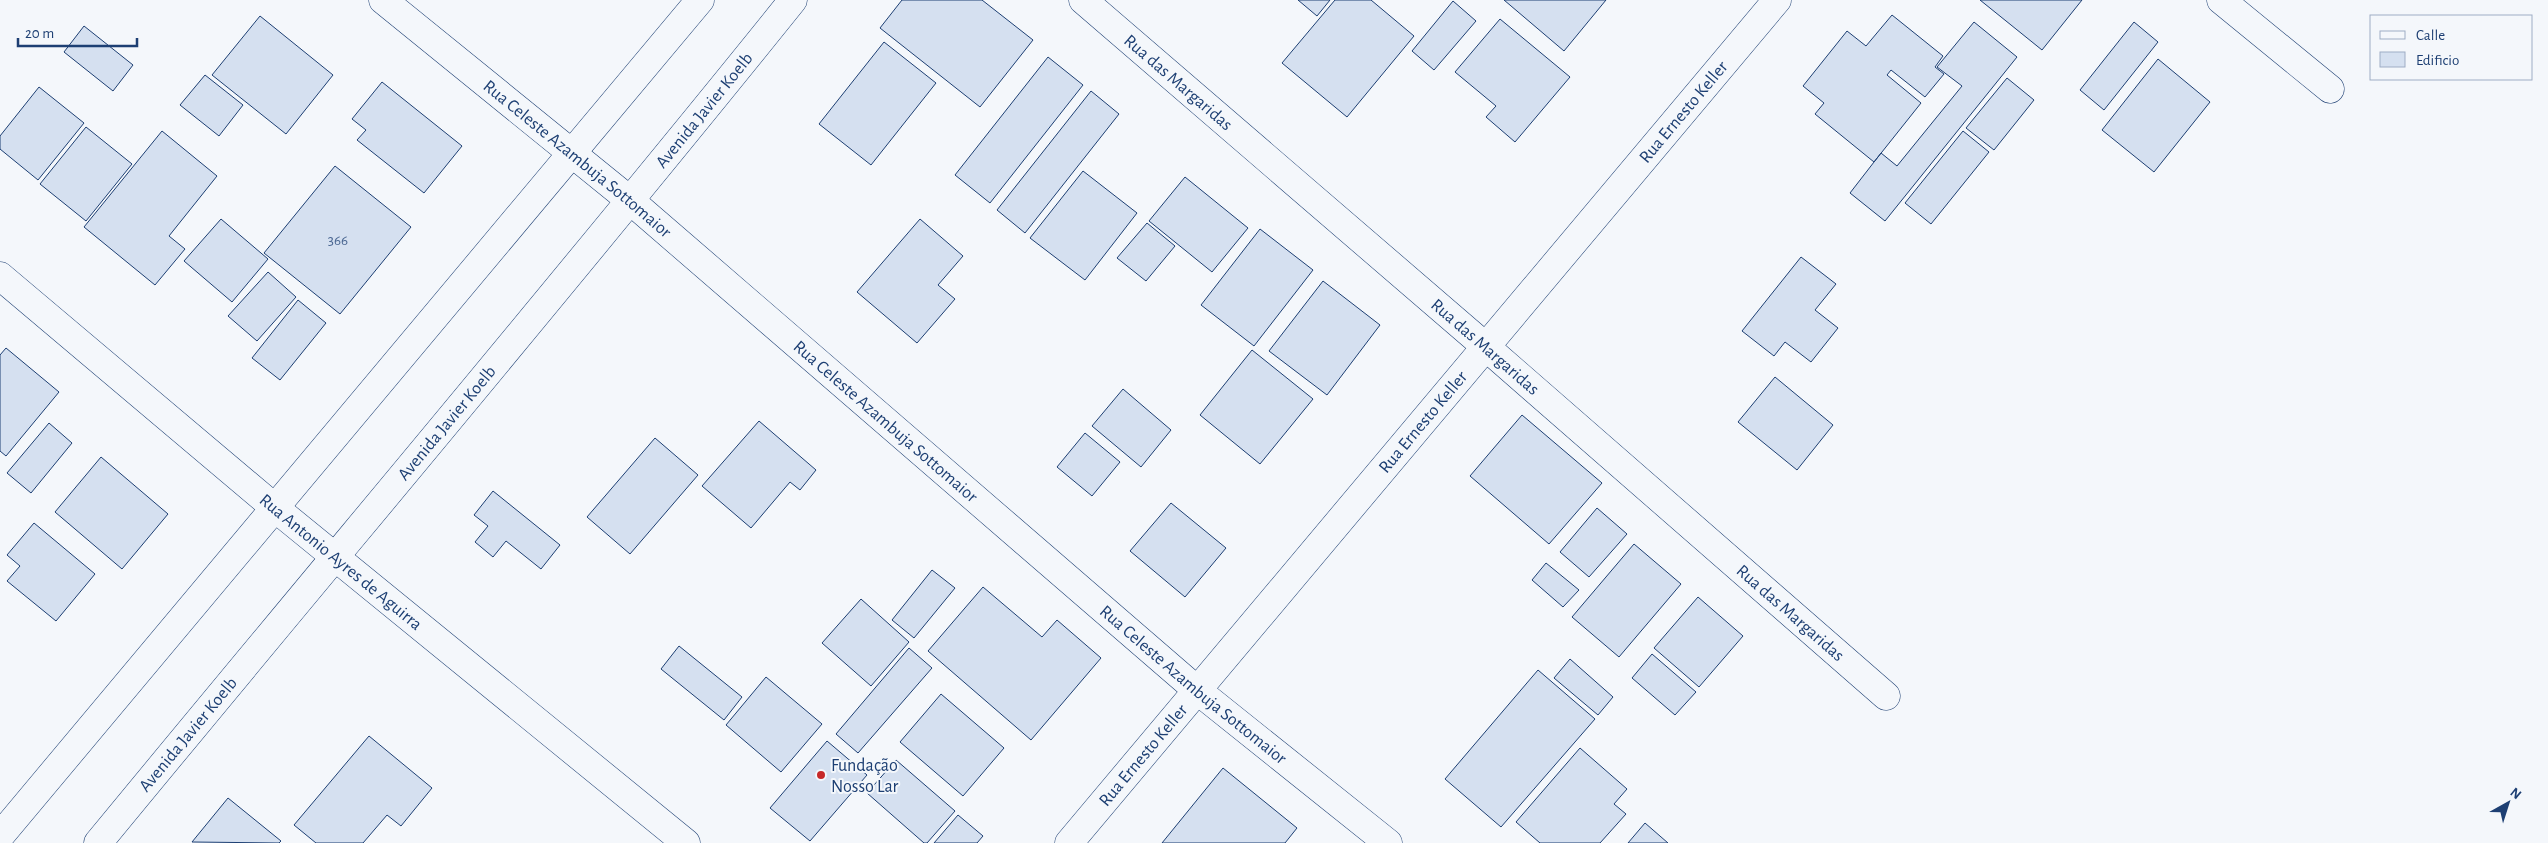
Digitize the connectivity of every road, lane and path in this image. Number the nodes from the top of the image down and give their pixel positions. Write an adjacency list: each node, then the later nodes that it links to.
1 (383, 0): 8 (street, Rua Celeste Azambuja Sottomaior)
2 (700, 0): 8 (street)
3 (793, 0): 9 (street, Avenida Javier Koelb)
4 (1083, 0): 11 (street, Rua das Margaridas)
5 (1777, 0): 11 (street, Rua Ernesto Keller)
6 (2221, 0): 7 (street)
7 (2330, 89)
8 (571, 153): 9 (street, Rua Celeste Azambuja Sottomaior); 12 (street)
9 (632, 202): 13 (street, Avenida Javier Koelb); 14 (street, Rua Celeste Azambuja Sottomaior)
10 (0, 276): 12 (street, Rua Antonio Ayres de Aguirra)
11 (1486, 347): 14 (street, Rua Ernesto Keller); 15 (street, Rua das Margaridas)
12 (275, 508): 13 (street, Rua Antonio Ayres de Aguirra); 16 (street)
13 (334, 556): 17 (street, Avenida Javier Koelb); 18 (street, Rua Antonio Ayres de Aguirra)
14 (1198, 691): 19 (street, Rua Ernesto Keller); 20 (street, Rua Celeste Azambuja Sottomaior)
15 (1886, 696)
16 (0, 836)
17 (98, 843)
18 (686, 843)
19 (1069, 843)
20 (1388, 843)

